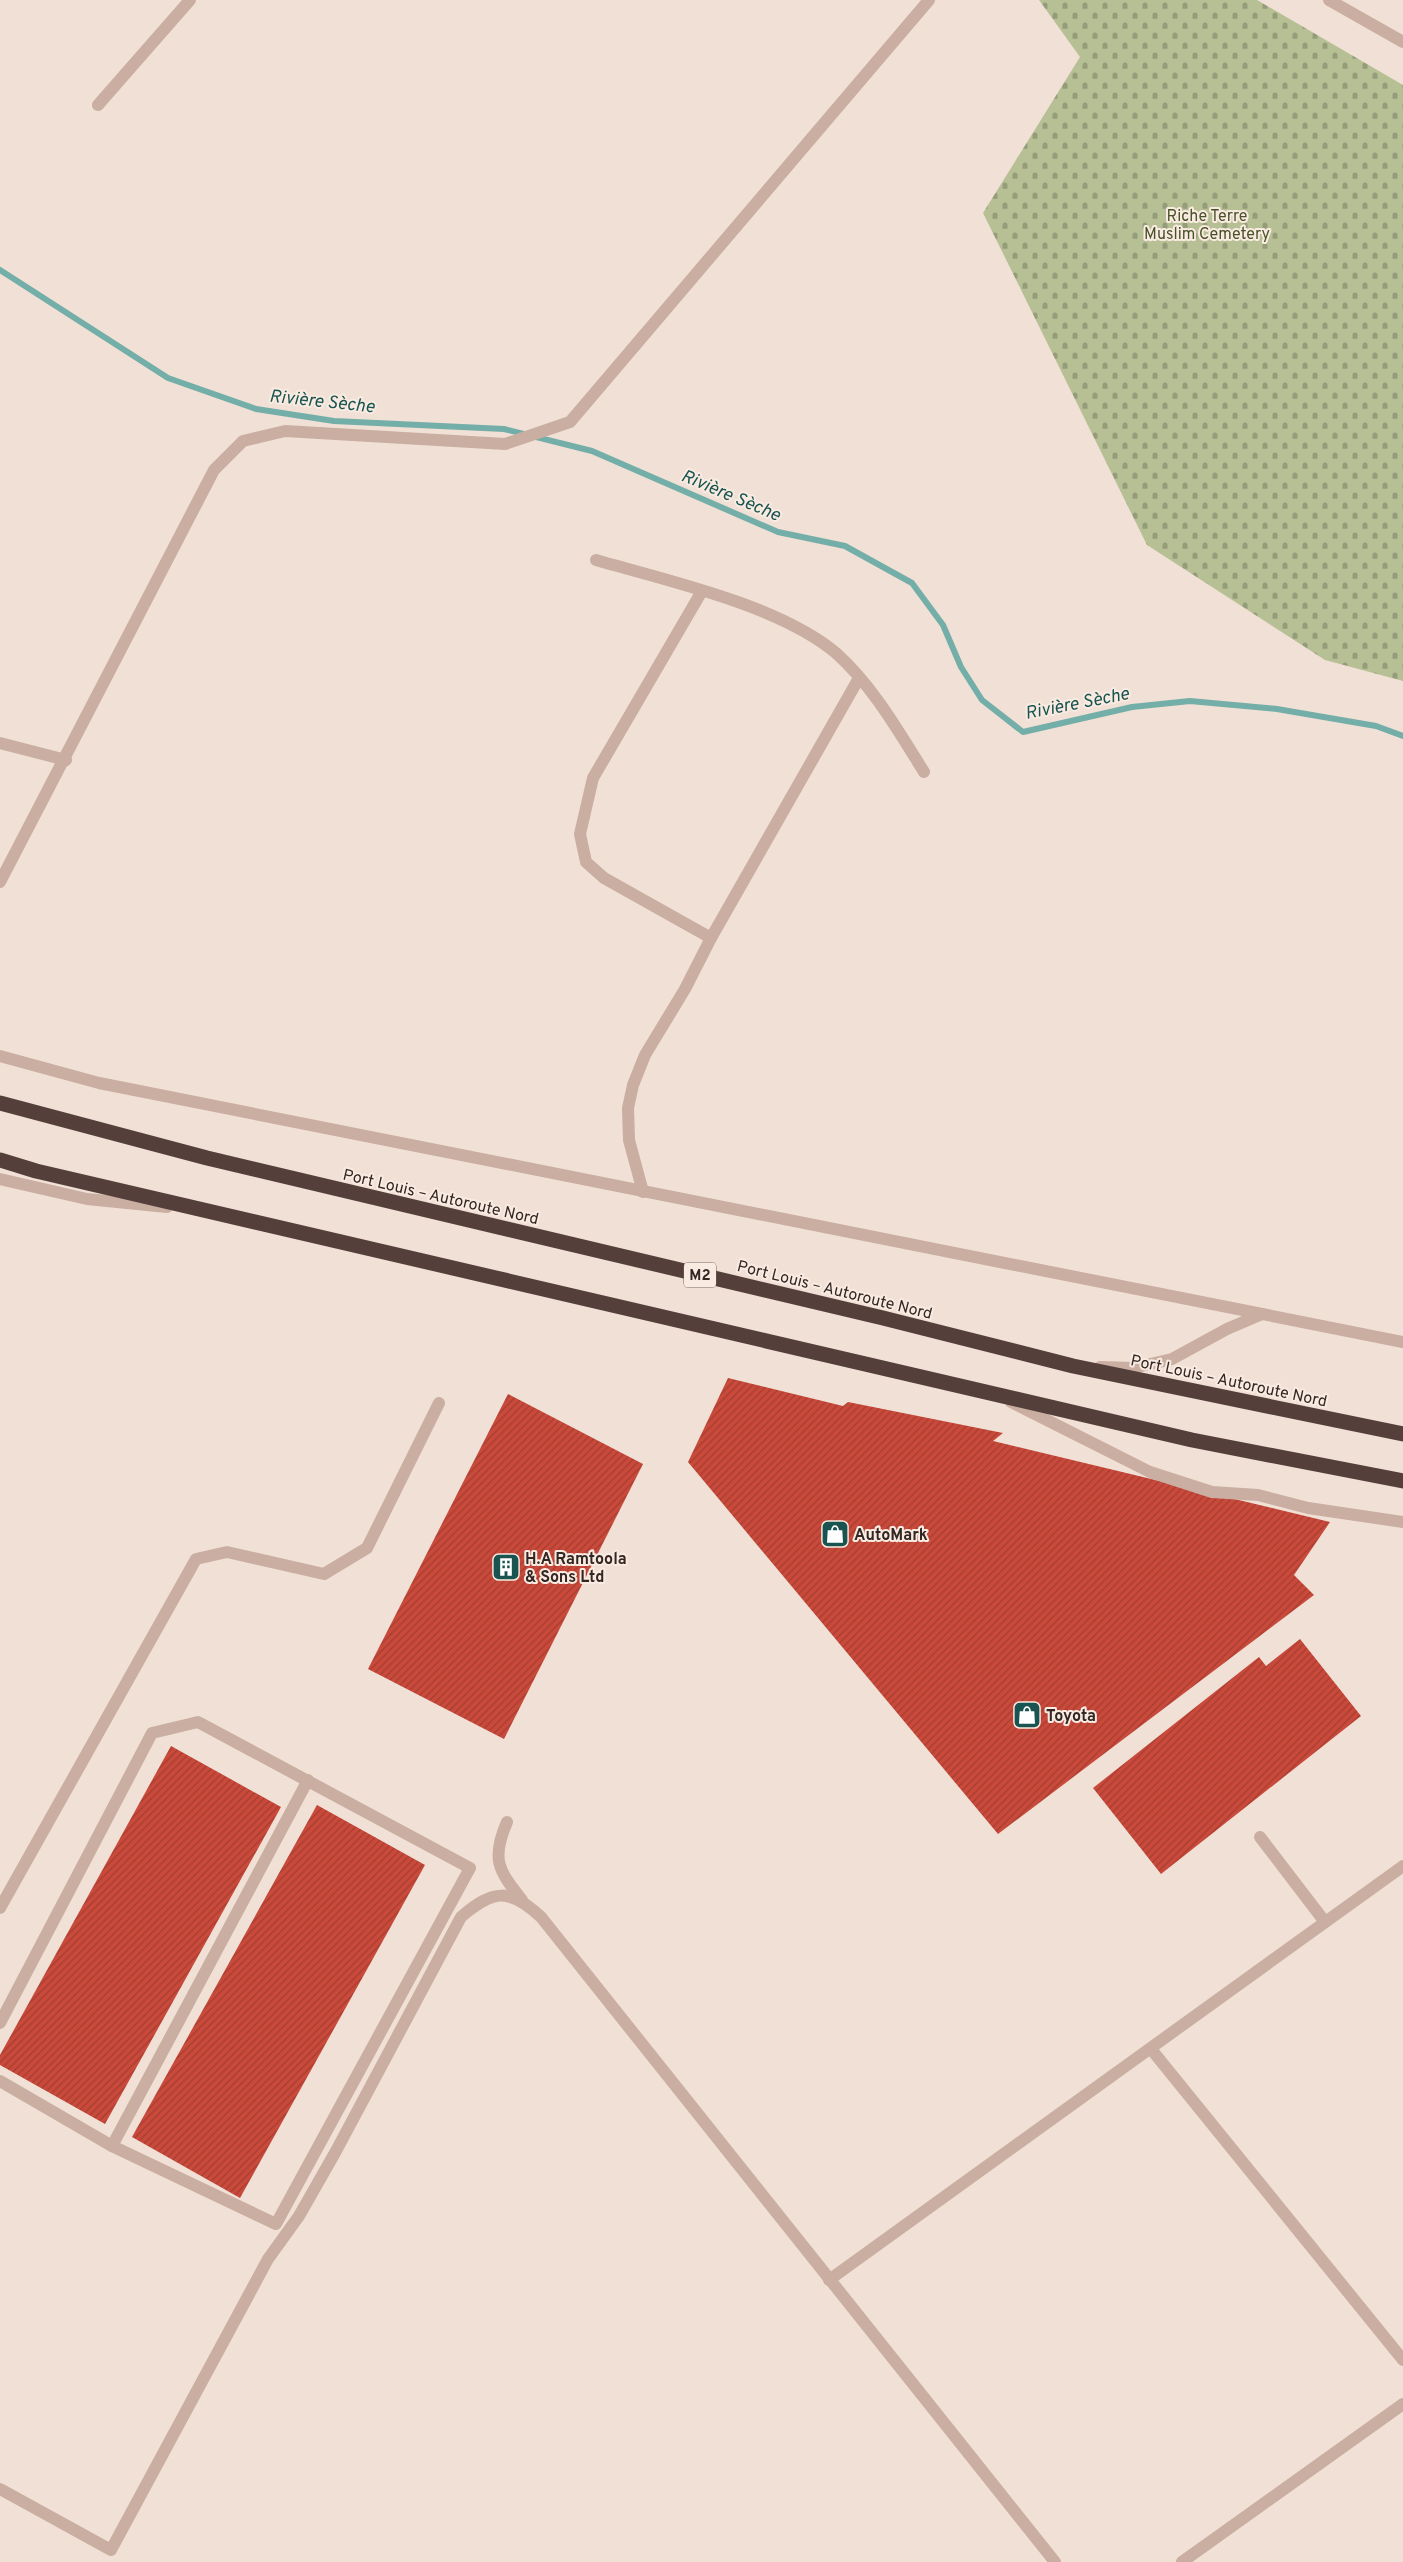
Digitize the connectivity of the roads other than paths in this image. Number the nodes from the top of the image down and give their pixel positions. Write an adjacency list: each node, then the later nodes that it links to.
1 (190, 0): 5 (street)
2 (929, 0): 10 (street)
3 (1329, 0): 4 (street)
4 (1403, 42)
5 (98, 105)
6 (596, 560): 7 (street)
7 (702, 591): 8 (street); 13 (street)
8 (859, 678): 11 (street); 13 (street)
9 (0, 743): 10 (street)
10 (66, 760): 12 (street)
11 (924, 772)
12 (0, 882)
13 (711, 938): 18 (street)
14 (0, 1056): 18 (street)
15 (0, 1103): 22 (highway, Port Louis – Autoroute Nord / M2)
16 (0, 1160): 19 (highway)
17 (0, 1179): 19 (street)
18 (643, 1192): 20 (street)
19 (205, 1211): 23 (highway)
20 (1262, 1314): 21 (street); 22 (street)
21 (1403, 1342)
22 (1072, 1366): 25 (highway, Port Louis – Autoroute Nord / M2)
23 (998, 1395): 26 (highway); 27 (street)
24 (439, 1403): 33 (street)
25 (1403, 1434)
26 (1403, 1481)
27 (1403, 1522)
28 (308, 1780): 35 (street); 38 (street); 38 (street)
29 (508, 1822): 32 (street)
30 (1260, 1837): 34 (street)
31 (1403, 1866): 34 (street)
32 (524, 1902): 39 (street); 42 (street)
33 (0, 1908)
34 (1325, 1922): 36 (street)
35 (0, 2023)
36 (1151, 2049): 39 (street); 40 (street)
37 (0, 2081): 38 (street)
38 (112, 2146)
39 (829, 2280): 43 (street)
40 (1403, 2360)
41 (1403, 2404): 44 (street)
42 (0, 2490)
43 (1055, 2562)
44 (1182, 2562)

